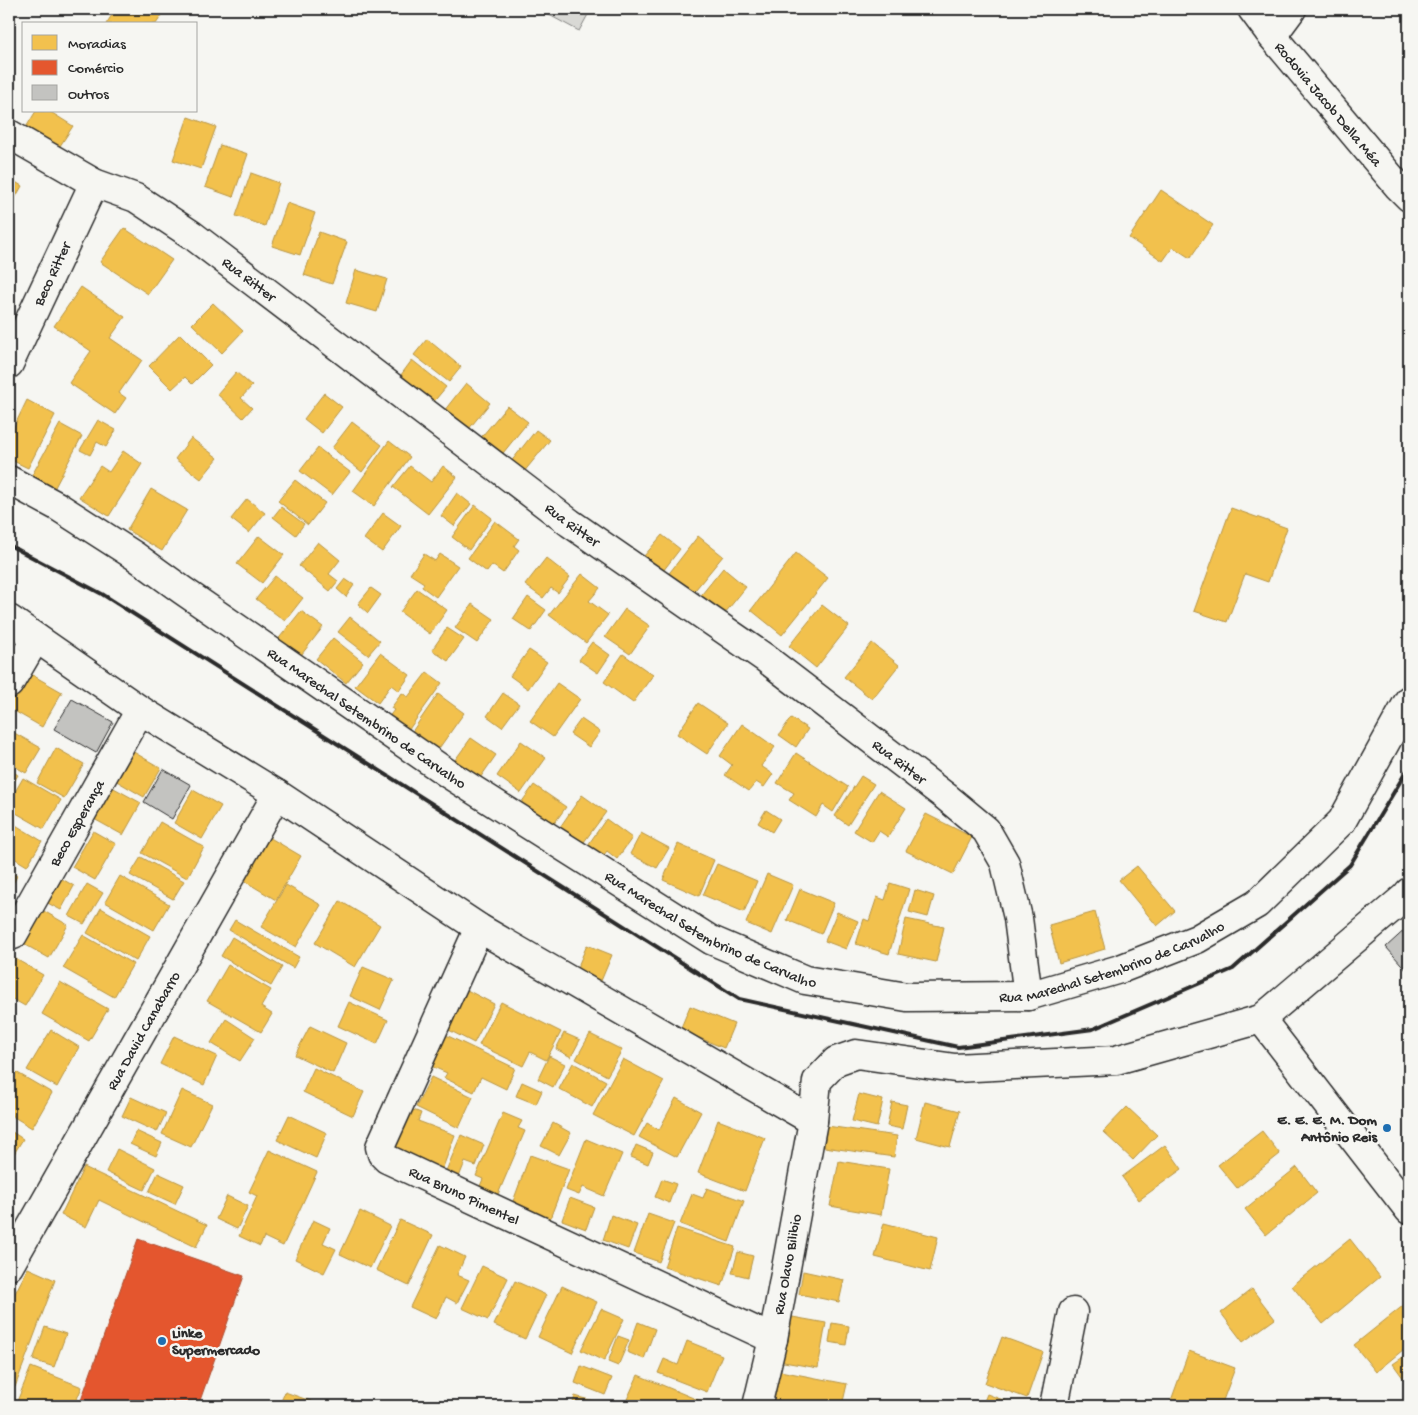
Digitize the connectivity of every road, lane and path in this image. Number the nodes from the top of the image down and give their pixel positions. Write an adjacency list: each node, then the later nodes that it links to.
1 (1252, 9): 3 (street, Rodovia Jacob Della Méa)
2 (1292, 9): 3 (street)
3 (1272, 36): 6 (street, Rodovia Jacob Della Méa)
4 (9, 134): 5 (street, Rua Ritter)
5 (94, 183): 7 (street, Beco Ritter); 18 (street, Rua Ritter)
6 (1409, 197)
7 (9, 364)
8 (9, 480): 18 (street, Rua Marechal Setembrino de Carvalho)
9 (9, 619): 10 (street)
10 (36, 638): 11 (street); 13 (street)
11 (9, 684)
12 (1409, 700): 18 (street, Rua Marechal Setembrino de Carvalho)
13 (140, 710): 14 (street); 17 (street, Beco Esperança)
14 (277, 794): 16 (street); 22 (street, Rua David Canabarro)
15 (1409, 892): 19 (street)
16 (479, 928): 20 (street); 24 (street, Rua Bruno Pimentel)
17 (12, 935)
18 (1028, 996)
19 (1260, 1019): 20 (street); 21 (street)
20 (813, 1121): 24 (street, Rua Olavo Bilibio)
21 (1409, 1210)
22 (9, 1266)
23 (1073, 1312): 26 (street)
24 (773, 1339): 25 (street, Rua Olavo Bilibio)
25 (758, 1406)
26 (1054, 1406)

